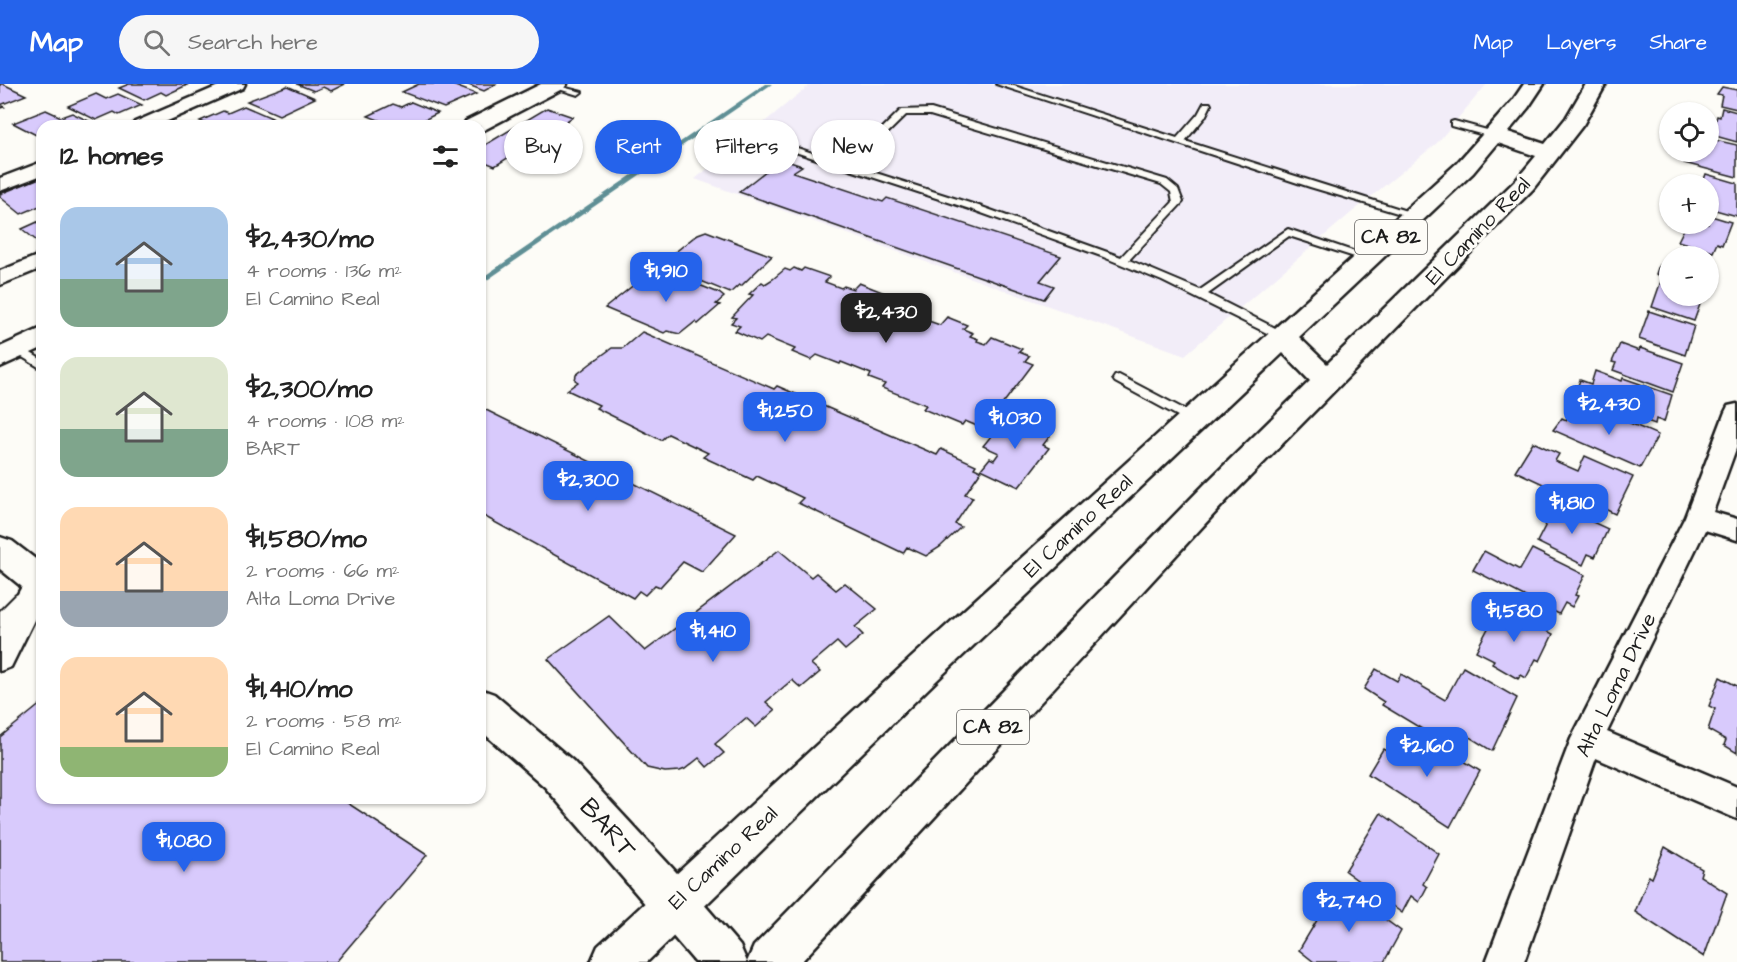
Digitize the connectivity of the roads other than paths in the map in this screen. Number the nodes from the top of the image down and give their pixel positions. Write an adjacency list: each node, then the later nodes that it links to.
1 (237, 84): 8 (street)
2 (1000, 84): 13 (lane)
3 (1534, 84): 12 (main road, El Camino Real / CA 82)
4 (1596, 84): 14 (main road, El Camino Real / CA 82)
5 (555, 85): 6 (lane); 9 (main road)
6 (578, 92)
7 (1207, 105): 13 (lane)
8 (155, 120)
9 (486, 120)
10 (895, 121): 20 (lane)
11 (1454, 124): 12 (lane)
12 (1495, 135): 14 (main road); 18 (main road, El Camino Real / CA 82)
13 (1179, 142): 18 (lane)
14 (1550, 153): 28 (main road, El Camino Real / CA 82)
15 (36, 170): 17 (street)
16 (869, 174): 20 (lane)
17 (0, 184)
18 (1414, 215): 19 (main road, El Camino Real / CA 82)
19 (1368, 258): 23 (lane); 24 (main road, El Camino Real / CA 82)
20 (1122, 262): 23 (lane)
21 (33, 264): 22 (street)
22 (0, 279)
23 (1200, 295): 24 (lane)
24 (1283, 337): 28 (main road); 30 (main road, El Camino Real / CA 82)
25 (20, 348): 26 (lane)
26 (36, 360)
27 (1119, 379): 30 (lane)
28 (1328, 382): 45 (main road, El Camino Real / CA 82)
29 (1737, 412): 31 (street, Alta Loma Drive)
30 (1193, 419): 42 (main road, El Camino Real / CA 82)
31 (1698, 517): 32 (street); 40 (street, Alta Loma Drive)
32 (1737, 530)
33 (0, 550): 34 (main road)
34 (36, 576)
35 (36, 585): 37 (lane)
36 (36, 590): 38 (street)
37 (0, 621)
38 (0, 658)
39 (486, 711): 42 (main road, BART)
40 (1587, 739): 41 (street); 46 (street, Alta Loma Drive)
41 (1737, 803)
42 (675, 903): 43 (main road, El Camino Real / CA 82); 44 (main road, BART)
43 (614, 962)
44 (724, 962)
45 (770, 962)
46 (1505, 962)

